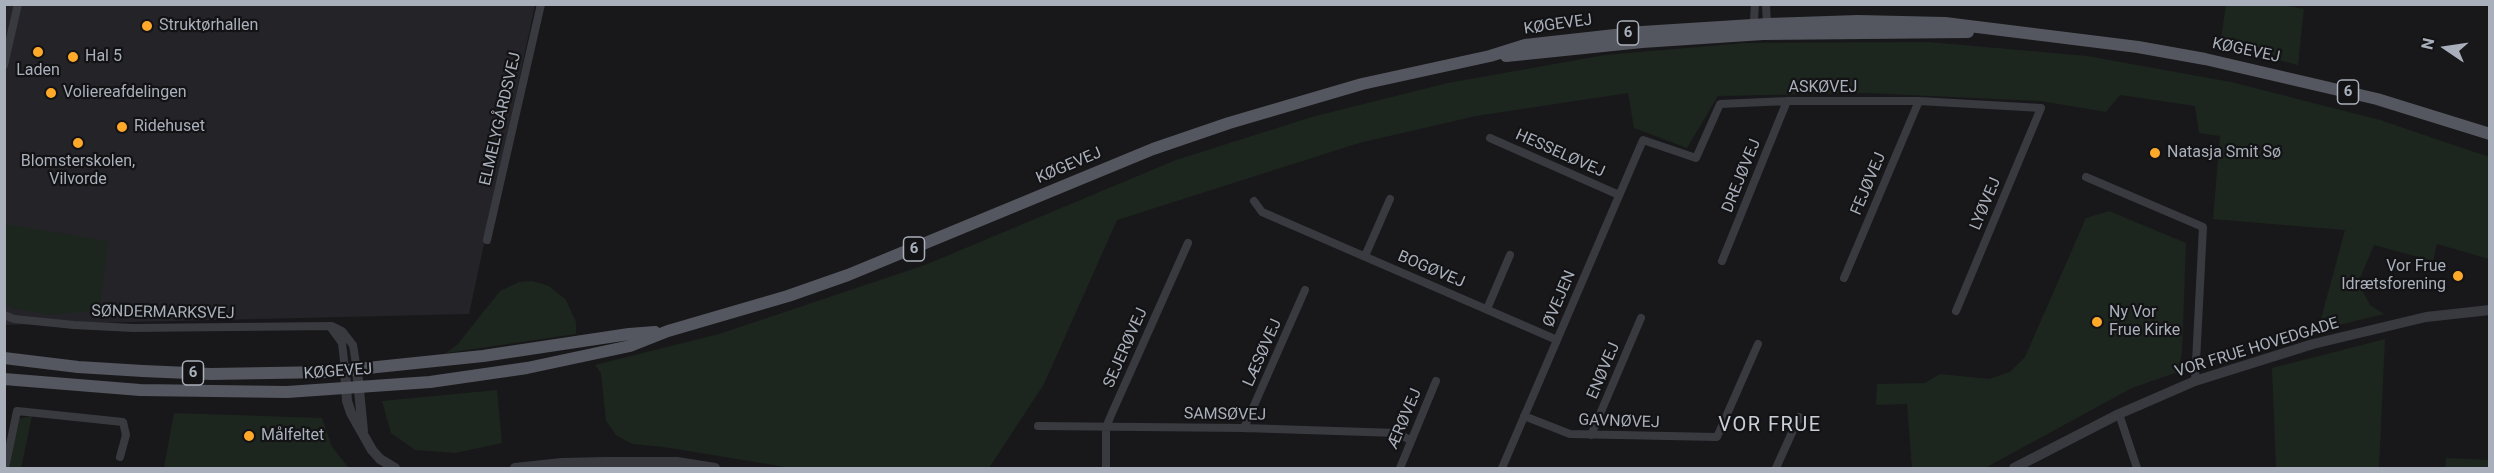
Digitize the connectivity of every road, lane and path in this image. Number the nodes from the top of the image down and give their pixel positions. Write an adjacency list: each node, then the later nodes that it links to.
1 (18, 4): 6 (street)
2 (541, 4): 17 (street, ELMELYGÅRDSVEJ)
3 (1755, 4): 5 (street)
4 (1766, 4): 5 (street)
5 (1762, 27): 10 (main road, KØGEVEJ / 6); 29 (main road, KØGEVEJ / 6)
6 (4, 65)
7 (1788, 101): 8 (street, ASKØVEJ); 12 (street, ASKØVEJ); 21 (street, DREJØVEJ)
8 (1919, 101): 9 (street, ASKØVEJ); 22 (street, FEJØVEJ)
9 (2042, 108): 26 (street, LYØVEJ)
10 (2490, 134)
11 (1490, 138): 14 (street, HESSELØVEJ)
12 (1642, 140): 14 (street, ØVEJEN)
13 (2086, 177): 36 (street)
14 (1619, 195): 30 (street, ØVEJEN)
15 (1390, 199): 20 (street)
16 (1254, 201): 20 (street, BOGØVEJ)
17 (487, 240)
18 (1188, 243): 42 (street, SEJERØVEJ)
19 (1510, 255): 24 (street)
20 (1365, 256): 24 (street, BOGØVEJ)
21 (1722, 261)
22 (1844, 278)
23 (1305, 290): 43 (street, LÆSØVEJ)
24 (1486, 309): 30 (street, BOGØVEJ)
25 (2490, 310): 36 (street, VOR FRUE HOVEDGADE)
26 (1956, 311)
27 (4, 315): 33 (street, SØNDERMARKSVEJ)
28 (1641, 318): 44 (street, ENØVEJ)
29 (668, 331): 33 (main road, KØGEVEJ / 6); 37 (main road, KØGEVEJ / 6)
30 (1557, 339): 39 (street, ØVEJEN)
31 (1758, 344): 44 (street, GAVNØVEJ)
32 (4, 358): 33 (main road, KØGEVEJ / 6)
33 (351, 370): 37 (street)
34 (4, 379): 37 (main road, KØGEVEJ / 6)
35 (1436, 381): 45 (street, ÆRØVEJ)
36 (2195, 381): 38 (street, VOR FRUE HOVEDGADE)
37 (351, 388): 49 (street)
38 (2119, 414): 56 (street, VOR FRUE HOVEDGADE); 57 (street)
39 (1524, 416): 44 (street, GAVNØVEJ); 54 (street, ØVEJEN)
40 (1807, 421): 55 (street)
41 (1038, 426): 42 (street, SAMSØVEJ)
42 (1106, 427): 43 (street, SAMSØVEJ); 52 (street, SEJERØVEJ)
43 (1244, 428): 45 (street, SAMSØVEJ)
44 (1591, 435)
45 (1410, 440): 53 (street, ÆRØVEJ)
46 (120, 457): 48 (street)
47 (676, 465): 50 (street); 51 (street)
48 (5, 468)
49 (395, 468)
50 (515, 468)
51 (715, 468)
52 (1106, 468)
53 (1400, 468)
54 (1502, 468)
55 (1776, 468)
56 (2014, 468)
57 (2137, 468)

